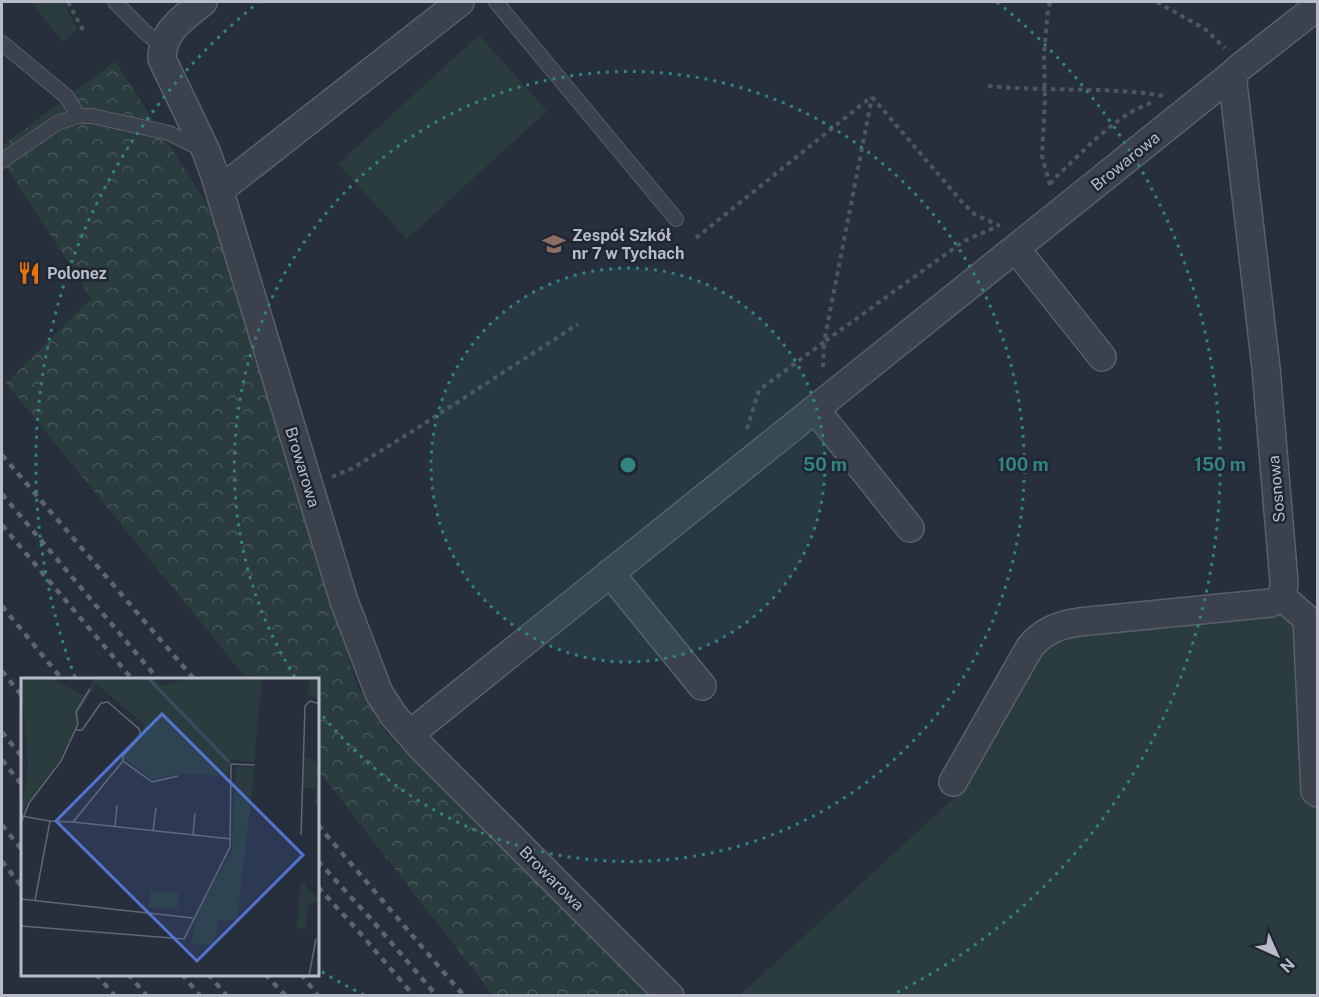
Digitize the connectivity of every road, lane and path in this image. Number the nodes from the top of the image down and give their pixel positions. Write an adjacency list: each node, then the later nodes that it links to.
1 (68, 2): 9 (path)
2 (115, 2): 10 (lane)
3 (203, 2): 10 (street)
4 (460, 2): 20 (street)
5 (496, 2): 22 (lane)
6 (1050, 2): 14 (path)
7 (1157, 2): 12 (path)
8 (1317, 6): 12 (street)
9 (83, 30)
10 (169, 35): 17 (street, Browarowa)
11 (2, 43): 16 (lane)
12 (1239, 69): 24 (street, Browarowa); 34 (street, Sosnowa)
13 (988, 86): 14 (path)
14 (1045, 88): 19 (path); 19 (path)
15 (872, 97): 23 (path); 25 (path); 27 (path)
16 (78, 116): 17 (lane); 18 (lane)
17 (206, 152): 20 (street, Browarowa)
18 (2, 161)
19 (1050, 185): 21 (path)
20 (220, 190): 36 (street, Browarowa)
21 (1045, 190)
22 (676, 219)
23 (1000, 226): 24 (path); 27 (path)
24 (1011, 237): 28 (street); 29 (street, Browarowa)
25 (696, 238)
26 (578, 324): 31 (path)
27 (824, 342): 29 (path); 30 (path)
28 (1102, 357)
29 (815, 409): 32 (street); 33 (street, Browarowa)
30 (746, 432)
31 (325, 480)
32 (909, 528)
33 (610, 573): 35 (street); 36 (street, Browarowa)
34 (1281, 596): 37 (street); 38 (street)
35 (702, 686)
36 (410, 734): 39 (street, Browarowa)
37 (953, 782)
38 (1317, 792)
39 (670, 996)

